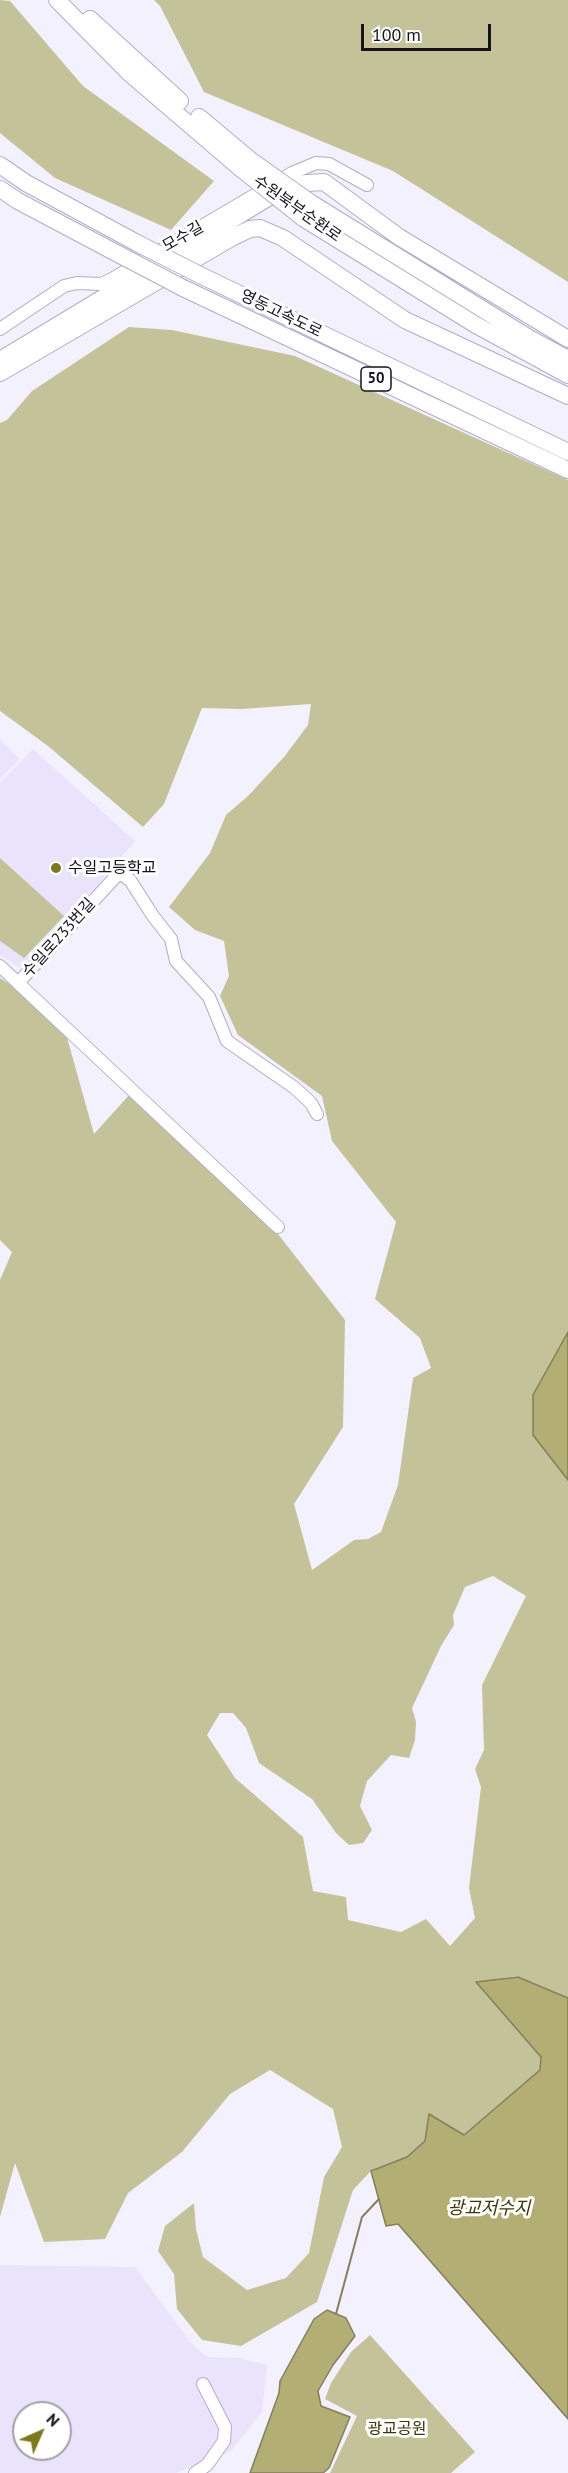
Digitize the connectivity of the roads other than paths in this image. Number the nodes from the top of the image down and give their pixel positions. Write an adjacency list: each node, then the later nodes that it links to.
1 (57, 0): 3 (highway, 수원북부순환로)
2 (71, 0): 3 (highway, 수원북부순환로)
3 (244, 164): 7 (highway, 수원북부순환로, bridge)
4 (0, 165): 15 (highway, 영동고속도로 / 50, bridge)
5 (367, 185): 8 (street, 모수길)
6 (0, 189): 16 (highway, 영동고속도로 / 50, bridge)
7 (307, 210): 10 (highway, 수원북부순환로); 13 (highway, 수원북부순환로)
8 (0, 329)
9 (568, 339): 11 (highway)
10 (568, 359)
11 (0, 360)
12 (0, 373): 14 (highway)
13 (568, 375)
14 (568, 396)
15 (568, 452)
16 (568, 470)
17 (0, 966): 18 (street, 수일로233번길)
18 (18, 983): 19 (street, 수일로233번길); 20 (street)
19 (317, 1114)
20 (278, 1227)
21 (203, 2384): 22 (street)
22 (195, 2473)

